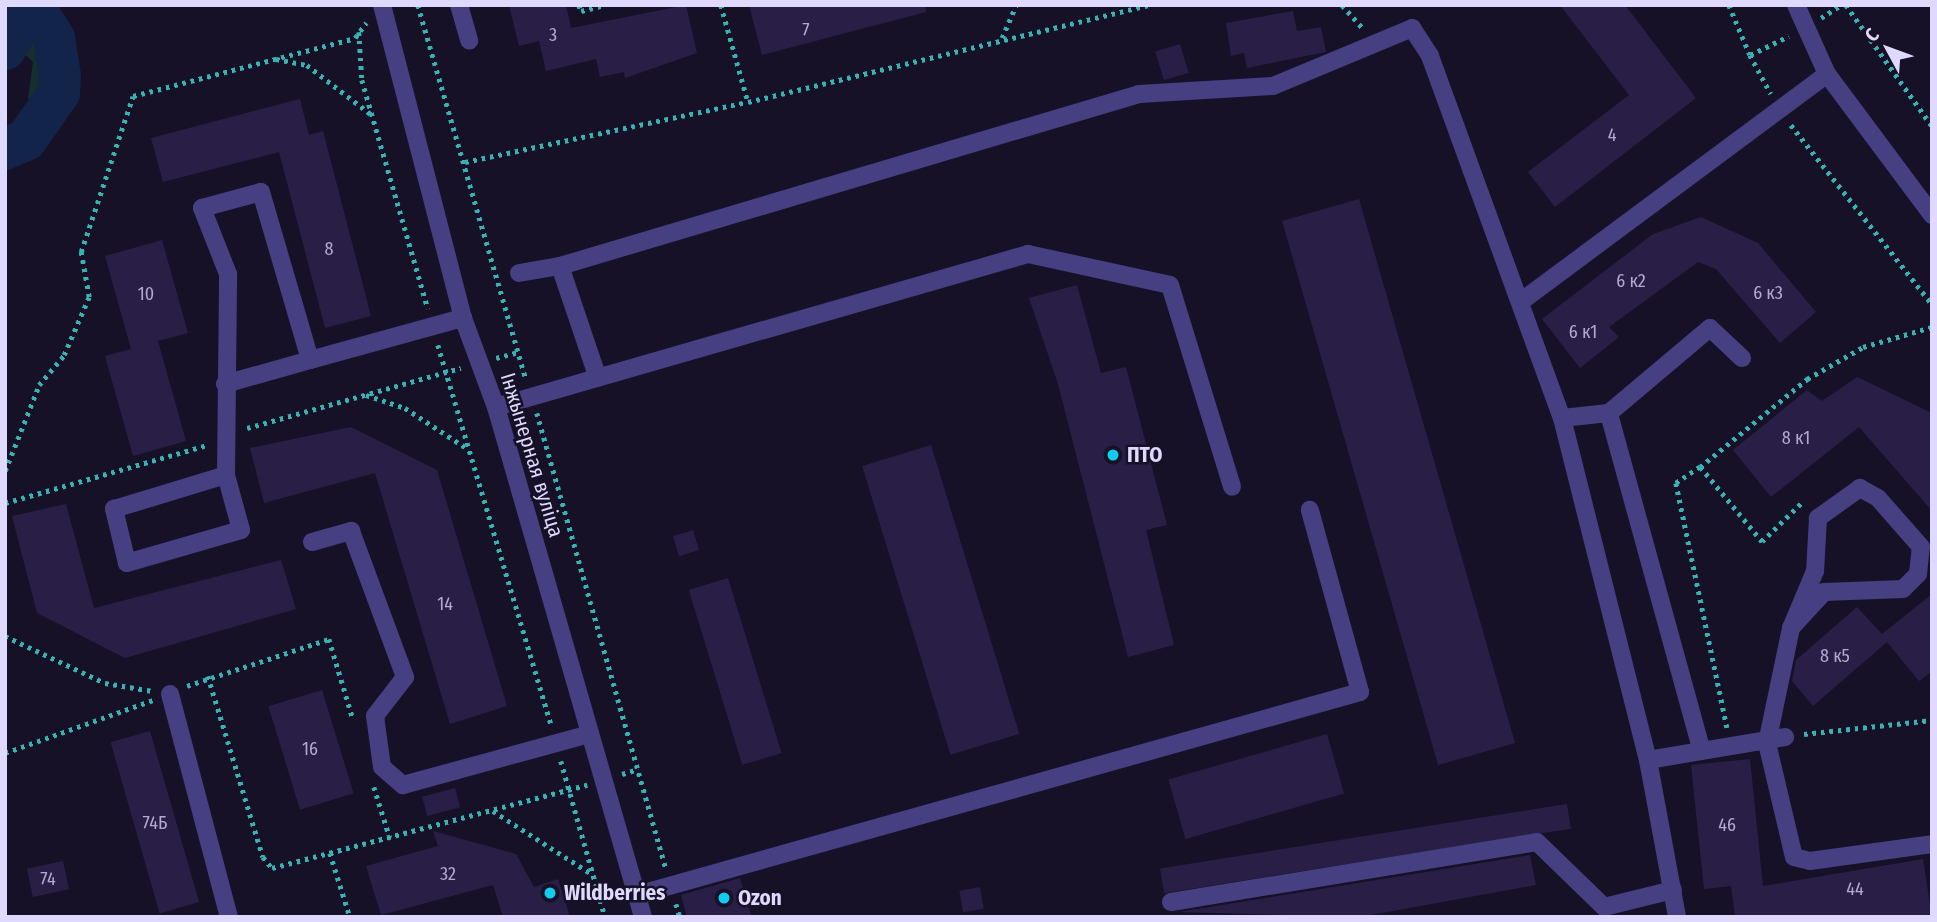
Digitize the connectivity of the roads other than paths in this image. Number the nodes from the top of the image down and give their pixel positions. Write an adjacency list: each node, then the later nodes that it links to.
1 (459, 5): 4 (street)
2 (1796, 5): 5 (street)
3 (377, 10): 10 (street, Інжынерная вуліца)
4 (469, 41)
5 (1827, 74): 6 (street); 9 (street)
6 (1932, 215)
7 (560, 267): 8 (street); 9 (street); 13 (street)
8 (519, 272)
9 (1523, 300): 17 (street)
10 (463, 318): 12 (street); 15 (street, Інжынерная вуліца)
11 (1742, 358): 16 (street)
12 (310, 360): 14 (street); 14 (street)
13 (598, 378): 15 (street); 19 (street)
14 (225, 384): 18 (street)
15 (496, 407): 24 (street, Інжынерная вуліца)
16 (1609, 413): 17 (street); 27 (street)
17 (1562, 418): 28 (street)
18 (226, 475): 18 (street)
19 (1232, 487)
20 (1310, 510): 31 (street)
21 (312, 542): 24 (street)
22 (1791, 628): 22 (street); 26 (street)
23 (170, 694): 33 (street)
24 (590, 734): 31 (street, Інжынерная вуліца)
25 (1785, 737): 26 (street)
26 (1767, 743): 27 (street); 29 (street)
27 (1701, 748): 28 (street)
28 (1648, 760): 30 (street)
29 (1932, 844)
30 (1673, 890): 32 (street); 35 (street)
31 (637, 895): 34 (street, Інжынерная вуліца)
32 (1171, 902)
33 (229, 917)
34 (643, 917)
35 (1677, 917)

